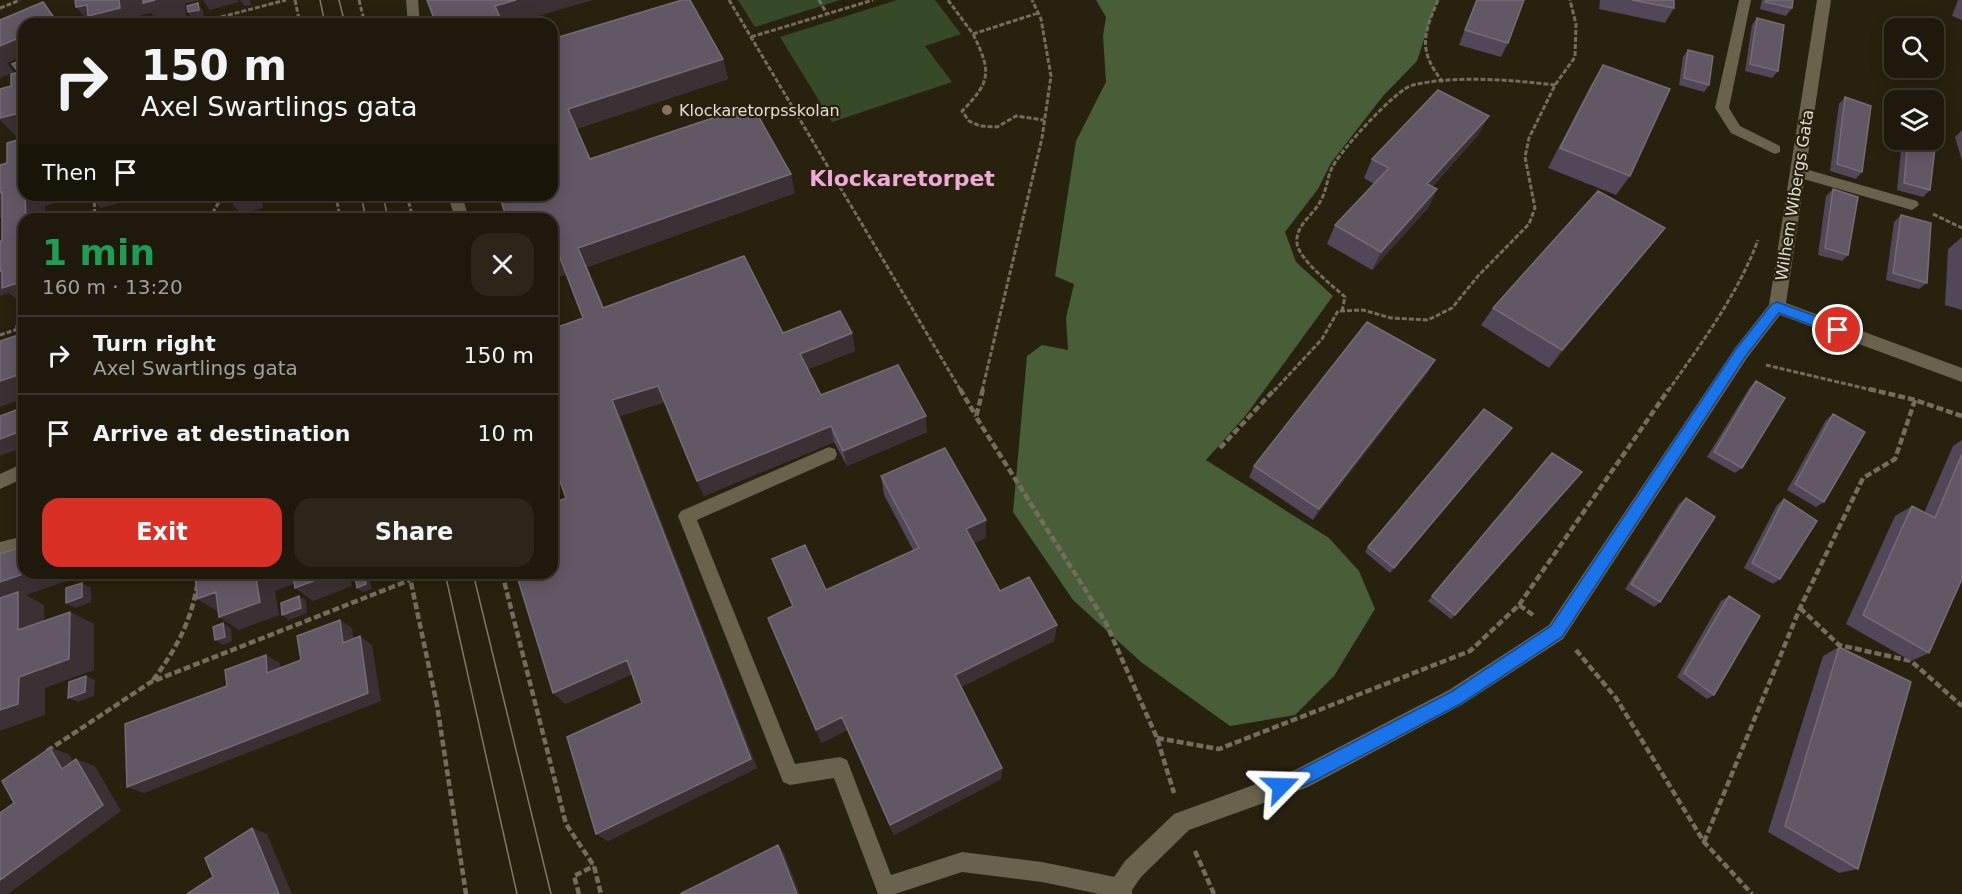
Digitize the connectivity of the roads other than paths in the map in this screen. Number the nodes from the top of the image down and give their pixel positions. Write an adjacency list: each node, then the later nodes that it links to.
1 (412, 0): 4 (lane)
2 (1745, 0): 5 (lane)
3 (1824, 0): 6 (street, Wilhem Wibergs Gata)
4 (414, 18)
5 (1775, 149)
6 (1798, 172): 7 (lane); 8 (street, Wilhem Wibergs Gata)
7 (1912, 205)
8 (1777, 307): 9 (street); 15 (street, Wilhem Wibergs Gata)
9 (1962, 375)
10 (829, 454): 15 (lane)
11 (18, 473): 12 (lane)
12 (0, 482)
13 (18, 546): 14 (lane)
14 (0, 550)
15 (1120, 891)

